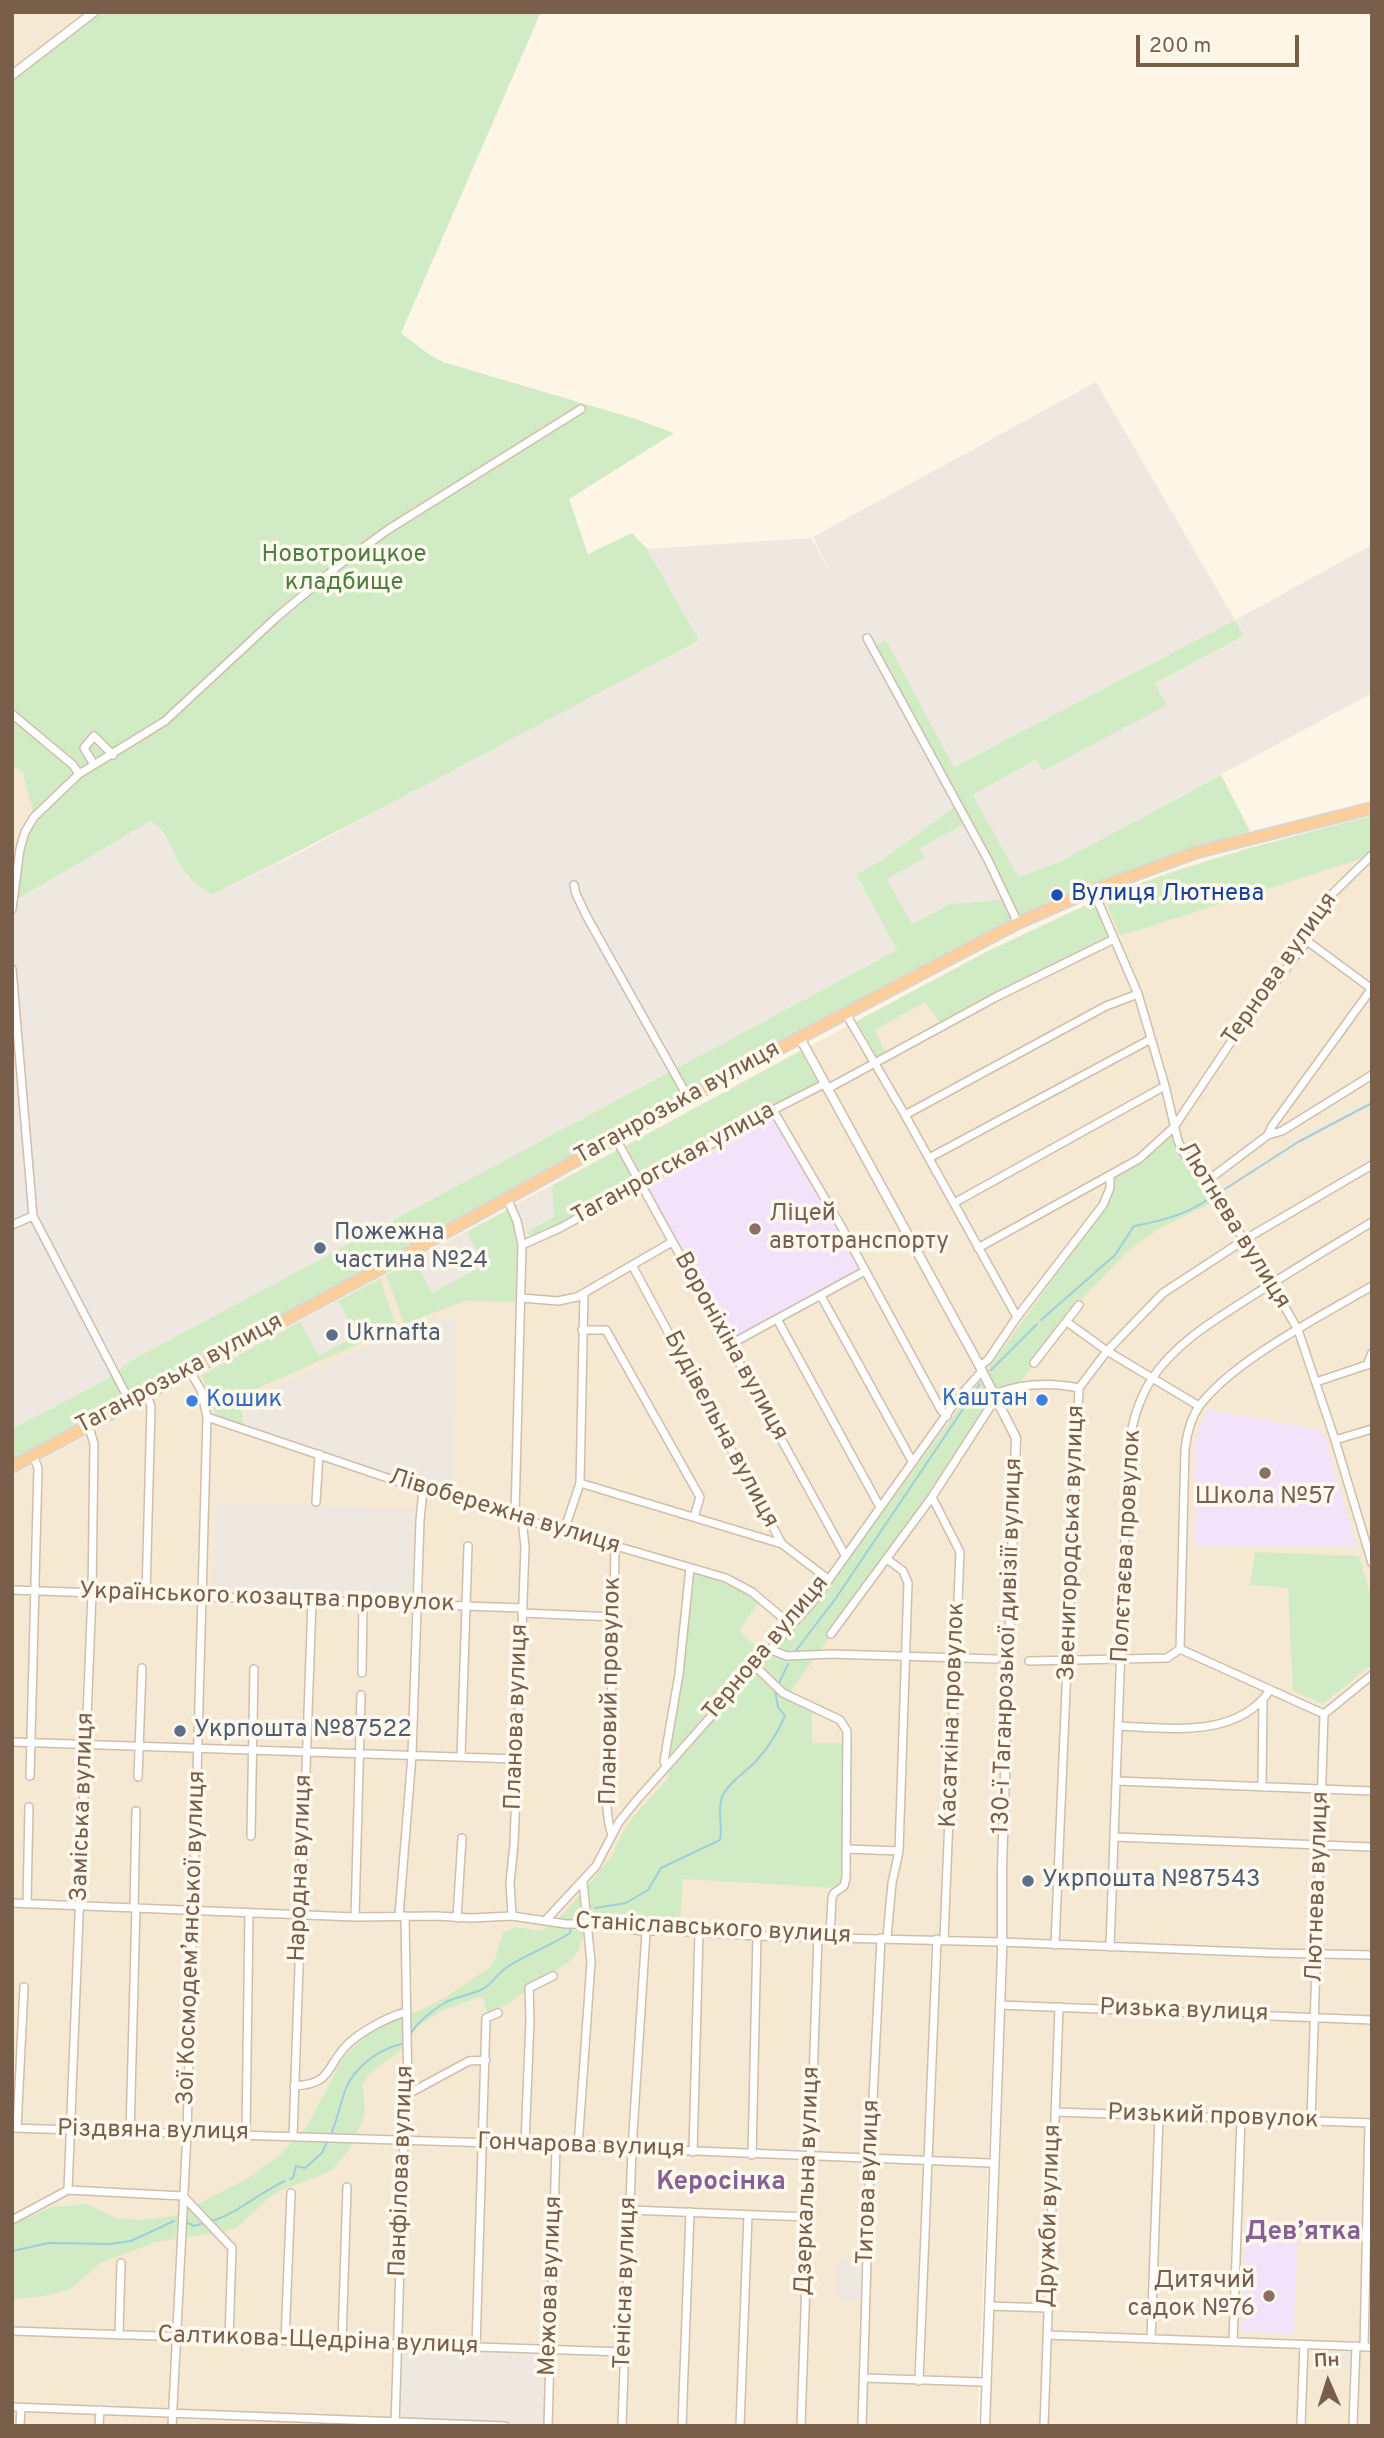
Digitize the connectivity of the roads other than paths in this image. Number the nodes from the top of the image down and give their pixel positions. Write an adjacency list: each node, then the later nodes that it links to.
1 (94, 12): 2 (street)
2 (12, 75)
3 (581, 409): 6 (street)
4 (867, 638): 14 (street)
5 (12, 714): 8 (street)
6 (113, 755): 7 (street); 7 (street)
7 (93, 764): 8 (street)
8 (79, 774): 13 (street)
9 (1372, 808): 12 (highway, Таганрозька вулиця)
10 (1372, 855): 16 (street, Тернова вулиця)
11 (574, 886): 27 (street)
12 (1093, 890): 14 (highway, Таганрозька вулиця); 15 (street, Лютнева вулиця)
13 (12, 909)
14 (1018, 923): 20 (highway, Таганрозька вулиця)
15 (1114, 939): 19 (street, Лютнева вулиця); 23 (street, Таганрогская улица)
16 (1307, 941): 18 (street); 30 (street, Тернова вулиця)
17 (12, 970): 40 (street)
18 (1372, 989): 31 (street)
19 (1138, 994): 22 (street, Лютнева вулиця); 29 (street)
20 (846, 1014): 21 (highway, Таганрозька вулиця); 23 (street)
21 (800, 1038): 25 (street, 130-ї Таганрозької дивізії вулиця); 27 (highway, Таганрозька вулиця)
22 (1151, 1039): 26 (street, Лютнева вулиця); 33 (street)
23 (875, 1063): 25 (street, Таганрогская улица); 29 (street)
24 (1372, 1075): 31 (street)
25 (826, 1086): 28 (street, Таганрогская улица); 67 (street, 130-ї Таганрозької дивізії вулиця)
26 (1165, 1086): 30 (street, Лютнева вулиця); 39 (street)
27 (689, 1099): 32 (highway, Таганрозька вулиця)
28 (773, 1110): 37 (street, Таганрогская улица); 48 (street)
29 (905, 1115): 33 (street)
30 (1174, 1127): 35 (street, Тернова вулиця); 36 (street, Лютнева вулиця)
31 (1268, 1135): 36 (street)
32 (616, 1139): 37 (street, Вороніхіна вулиця); 38 (highway, Таганрозька вулиця)
33 (929, 1158): 39 (street)
34 (1372, 1164): 43 (street, Звенигородська вулиця)
35 (1110, 1175): 46 (street, Тернова вулиця); 57 (street, Тернова вулиця)
36 (1207, 1181): 43 (street, Лютнева вулиця)
37 (641, 1184): 44 (street, Вороніхіна вулиця); 45 (street, Таганрогская улица)
38 (507, 1198): 45 (street, Планова вулиця); 68 (highway, Таганрозька вулиця)
39 (954, 1203): 46 (street)
40 (33, 1216): 42 (street); 74 (street)
41 (1372, 1222): 49 (street, Полєтаєва провулок)
42 (12, 1226)
43 (1244, 1240): 49 (street, Лютнева вулиця); 63 (street, Звенигородська вулиця)
44 (672, 1242): 47 (street); 62 (street, Вороніхіна вулиця)
45 (522, 1245): 53 (street, Планова вулиця)
46 (978, 1248): 57 (street)
47 (632, 1265): 51 (street); 93 (street, Будівельна вулиця)
48 (865, 1271): 52 (street); 76 (street)
49 (1271, 1283): 61 (street, Лютнева вулиця); 69 (street, Полєтаєва провулок)
50 (1372, 1286): 61 (street)
51 (583, 1293): 54 (street); 56 (street)
52 (821, 1296): 58 (street); 83 (street)
53 (522, 1298): 54 (street); 90 (street, Планова вулиця)
54 (558, 1301): 56 (street)
55 (1079, 1305): 59 (street)
56 (582, 1316): 60 (street)
57 (1017, 1317): 67 (street, Тернова вулиця)
58 (777, 1319): 62 (street); 89 (street)
59 (1067, 1322): 63 (street); 65 (street)
60 (582, 1330): 85 (street); 91 (street)
61 (1298, 1330): 70 (street, Лютнева вулиця); 75 (street)
62 (729, 1345): 96 (street, Вороніхіна вулиця)
63 (1107, 1351): 69 (street); 71 (street, Звенигородська вулиця)
64 (1372, 1353): 66 (street)
65 (1034, 1363)
66 (1369, 1367): 70 (street)
67 (981, 1368): 72 (street, 130-ї Таганрозької дивізії вулиця); 76 (street, Тернова вулиця)
68 (189, 1370): 73 (highway, Таганрозька вулиця); 77 (street, Зої Космодем’янської вулиця)
69 (1152, 1378): 75 (street); 119 (street, Полєтаєва провулок)
70 (1316, 1382): 80 (street, Лютнева вулиця)
71 (1079, 1388): 72 (street); 121 (street, Звенигородська вулиця)
72 (996, 1397): 87 (street, Тернова вулиця); 181 (street, 130-ї Таганрозької дивізії вулиця)
73 (148, 1398): 74 (highway, Таганрозька вулиця); 104 (street)
74 (130, 1402): 78 (highway, Таганрозька вулиця)
75 (1199, 1406): 114 (street)
76 (947, 1416): 83 (street, Тернова вулиця)
77 (207, 1417): 81 (street, Лівобережна вулиця); 105 (street, Зої Космодем’янської вулиця)
78 (88, 1424): 82 (highway, Таганрозька вулиця); 103 (street, Заміська вулиця)
79 (1372, 1429): 80 (street)
80 (1335, 1440): 98 (street, Лютнева вулиця)
81 (319, 1454): 86 (street, Лівобережна вулиця); 88 (street)
82 (33, 1455): 84 (highway, Таганрозька вулиця); 102 (street)
83 (912, 1461): 89 (street, Тернова вулиця)
84 (12, 1466)
85 (580, 1483): 91 (street); 92 (street)
86 (423, 1490): 90 (street, Лівобережна вулиця); 108 (street, Панфілова вулиця)
87 (932, 1497): 97 (street, Тернова вулиця); 117 (street, Касаткіна провулок)
88 (316, 1502)
89 (880, 1507): 96 (street, Тернова вулиця)
90 (518, 1517): 92 (street, Лівобережна вулиця); 110 (street, Планова вулиця)
91 (694, 1517): 93 (street)
92 (564, 1531): 95 (street, Лівобережна вулиця)
93 (782, 1544): 100 (street, Будівельна вулиця)
94 (468, 1546): 109 (street)
95 (615, 1546): 99 (street, Лівобережна вулиця); 111 (street, Плановий провулок)
96 (845, 1555): 100 (street, Тернова вулиця)
97 (887, 1559): 113 (street, Тернова вулиця); 116 (street, Титова вулиця)
98 (1372, 1563)
99 (691, 1568): 112 (street, Лівобережна вулиця); 143 (street)
100 (828, 1579): 112 (street, Тернова вулиця)
101 (12, 1590): 102 (street, Українського козацтва провулок)
102 (35, 1590): 103 (street, Українського козацтва провулок); 133 (street)
103 (92, 1592): 104 (street, Українського козацтва провулок); 134 (street, Заміська вулиця)
104 (146, 1595): 105 (street, Українського козацтва провулок)
105 (202, 1597): 106 (street, Українського козацтва провулок); 136 (street, Зої Космодем’янської вулиця)
106 (312, 1601): 107 (street, Українського козацтва провулок); 138 (street, Народна вулиця)
107 (363, 1603): 108 (street, Українського козацтва провулок); 125 (street)
108 (416, 1605): 109 (street, Українського козацтва провулок); 140 (street, Панфілова вулиця)
109 (467, 1607): 110 (street, Українського козацтва провулок); 141 (street)
110 (522, 1611): 111 (street, Українського козацтва провулок); 142 (street, Планова вулиця)
111 (614, 1617): 152 (street, Плановий провулок)
112 (791, 1625): 115 (street, Тернова вулиця)
113 (831, 1634)
114 (1180, 1649): 119 (street); 127 (street)
115 (771, 1650): 116 (street); 122 (street, Тернова вулиця)
116 (905, 1656): 117 (street); 159 (street, Титова вулиця)
117 (957, 1658): 118 (street); 180 (street, Касаткіна провулок)
118 (996, 1659)
119 (1121, 1659): 121 (street); 131 (street, Полєтаєва провулок)
120 (1029, 1661): 121 (street)
121 (1068, 1661): 182 (street, Звенигородська вулиця)
122 (756, 1667): 143 (street, Тернова вулиця); 158 (street)
123 (142, 1668): 135 (street)
124 (254, 1669): 137 (street)
125 (362, 1673)
126 (1372, 1675): 130 (street)
127 (1270, 1690): 129 (street); 130 (street)
128 (362, 1695): 139 (street)
129 (1263, 1700): 131 (street); 147 (street)
130 (1324, 1714): 148 (street, Лютнева вулиця)
131 (1119, 1726): 146 (street, Полєтаєва провулок)
132 (12, 1742): 133 (street)
133 (30, 1742): 134 (street); 144 (street)
134 (86, 1744): 135 (street); 163 (street, Заміська вулиця)
135 (139, 1746): 136 (street); 145 (street)
136 (199, 1748): 137 (street); 165 (street, Зої Космодем’янської вулиця)
137 (253, 1750): 138 (street); 153 (street)
138 (306, 1752): 139 (street); 167 (street, Народна вулиця)
139 (361, 1754): 140 (street); 170 (street)
140 (412, 1755): 141 (street); 168 (street, Панфілова вулиця)
141 (461, 1757): 142 (street)
142 (517, 1759): 169 (street, Планова вулиця)
143 (666, 1767): 152 (street, Тернова вулиця)
144 (30, 1776)
145 (138, 1777)
146 (1117, 1781): 147 (street); 154 (street, Полєтаєва провулок)
147 (1262, 1787): 148 (street)
148 (1322, 1789): 149 (street); 156 (street, Лютнева вулиця)
149 (1372, 1791)
150 (29, 1807): 162 (street)
151 (136, 1811): 164 (street)
152 (612, 1835): 160 (street, Тернова вулиця)
153 (251, 1836)
154 (1115, 1837): 156 (street); 183 (street, Полєтаєва провулок)
155 (463, 1838): 171 (street)
156 (1320, 1845): 157 (street); 184 (street, Лютнева вулиця)
157 (1372, 1847)
158 (846, 1849): 159 (street); 178 (street)
159 (899, 1850): 179 (street, Титова вулиця)
160 (583, 1882): 172 (street, Тернова вулиця); 173 (street)
161 (12, 1903): 162 (street, Станіславського вулиця)
162 (27, 1904): 163 (street, Станіславського вулиця)
163 (80, 1905): 164 (street, Станіславського вулиця); 203 (street, Заміська вулиця)
164 (135, 1907): 165 (street, Станіславського вулиця); 204 (street)
165 (193, 1910): 166 (street, Станіславського вулиця); 205 (street, Зої Космодем’янської вулиця)
166 (249, 1913): 167 (street, Станіславського вулиця); 206 (street)
167 (300, 1915): 170 (street, Станіславського вулиця); 195 (street, Народна вулиця)
168 (402, 1916): 170 (street, Станіславського вулиця); 171 (street, Станіславського вулиця); 190 (street, Панфілова вулиця)
169 (512, 1916): 171 (street, Станіславського вулиця); 172 (street, Станіславського вулиця)
170 (355, 1917)
171 (457, 1918)
172 (545, 1921): 173 (street, Станіславського вулиця)
173 (588, 1924): 174 (street, Станіславського вулиця); 212 (street)
174 (646, 1931): 175 (street, Станіславського вулиця); 213 (street, Тенісна вулиця)
175 (699, 1933): 176 (street, Станіславського вулиця); 214 (street)
176 (757, 1936): 177 (street, Станіславського вулиця); 215 (street)
177 (818, 1936): 178 (street, Станіславського вулиця); 216 (street, Дзеркальна вулиця)
178 (830, 1936): 179 (street, Станіславського вулиця)
179 (884, 1938): 180 (street, Станіславського вулиця); 217 (street, Титова вулиця)
180 (940, 1939): 181 (street, Станіславського вулиця); 218 (street, Касаткіна провулок)
181 (1000, 1942): 182 (street, Станіславського вулиця); 188 (street, 130-ї Таганрозької дивізії вулиця)
182 (1055, 1945): 183 (street, Станіславського вулиця)
183 (1110, 1947): 184 (street, Станіславського вулиця)
184 (1316, 1954): 185 (street, Станіславського вулиця); 192 (street, Лютнева вулиця)
185 (1372, 1955)
186 (553, 1976): 210 (street)
187 (24, 1987): 202 (street)
188 (998, 2005): 189 (street, Ризька вулиця); 219 (street, 130-ї Таганрозької дивізії вулиця)
189 (1059, 2007): 192 (street, Ризька вулиця); 197 (street, Дружби вулиця)
190 (407, 2011): 195 (street); 196 (street, Панфілова вулиця)
191 (498, 2013): 194 (street)
192 (1314, 2018): 193 (street, Ризька вулиця); 200 (street, Лютнева вулиця)
193 (1372, 2020)
194 (486, 2060): 196 (street); 209 (street)
195 (294, 2086): 207 (street, Народна вулиця)
196 (408, 2094): 208 (street, Панфілова вулиця)
197 (1055, 2112): 198 (street, Ризький провулок); 231 (street, Дружби вулиця)
198 (1159, 2116): 199 (street, Ризький провулок); 237 (street)
199 (1241, 2119): 200 (street, Ризький провулок); 239 (street)
200 (1311, 2121): 201 (street, Ризький провулок)
201 (1370, 2123): 244 (street)
202 (14, 2128): 203 (street, Різдвяна вулиця)
203 (72, 2131): 204 (street, Різдвяна вулиця); 221 (street, Заміська вулиця)
204 (130, 2133): 205 (street, Різдвяна вулиця)
205 (187, 2133): 206 (street, Різдвяна вулиця); 223 (street, Зої Космодем’янської вулиця)
206 (246, 2134): 207 (street, Різдвяна вулиця)
207 (293, 2136): 208 (street, Гончарова вулиця)
208 (404, 2140): 209 (street, Гончарова вулиця); 241 (street, Панфілова вулиця)
209 (483, 2143): 210 (street, Гончарова вулиця); 243 (street)
210 (525, 2144): 211 (street, Гончарова вулиця)
211 (556, 2146): 212 (street, Гончарова вулиця); 245 (street, Межова вулиця)
212 (578, 2147): 213 (street, Гончарова вулиця)
213 (632, 2149): 214 (street, Гончарова вулиця); 224 (street, Тенісна вулиця)
214 (693, 2152): 215 (street, Гончарова вулиця)
215 (752, 2155): 216 (street, Гончарова вулиця)
216 (810, 2157): 217 (street, Гончарова вулиця); 227 (street, Дзеркальна вулиця)
217 (870, 2159): 218 (street, Гончарова вулиця); 247 (street, Титова вулиця)
218 (929, 2161): 219 (street, Гончарова вулиця); 248 (street, Касаткіна провулок)
219 (992, 2164): 230 (street, 130-ї Таганрозької дивізії вулиця)
220 (347, 2187): 240 (street)
221 (68, 2190): 223 (street); 228 (street)
222 (290, 2193): 238 (street)
223 (183, 2196): 235 (street, Зої Космодем’янської вулиця); 236 (street)
224 (629, 2210): 225 (street); 246 (street, Тенісна вулиця)
225 (690, 2212): 226 (street); 264 (street)
226 (748, 2215): 227 (street); 265 (street)
227 (808, 2217): 266 (street, Дзеркальна вулиця)
228 (12, 2220)
229 (121, 2263): 233 (street)
230 (987, 2306): 231 (street); 249 (street, 130-ї Таганрозької дивізії вулиця)
231 (1048, 2308): 234 (street, Дружби вулиця)
232 (12, 2331): 233 (street, Салтикова-Щедріна вулиця)
233 (119, 2335): 235 (street, Салтикова-Щедріна вулиця)
234 (1047, 2335): 237 (street); 269 (street, Дружби вулиця)
235 (176, 2337): 236 (street, Салтикова-Щедріна вулиця); 252 (street, Зої Космодем’янської вулиця)
236 (229, 2339): 238 (street, Салтикова-Щедріна вулиця)
237 (1151, 2339): 239 (street)
238 (285, 2341): 240 (street, Салтикова-Щедріна вулиця)
239 (1233, 2342): 242 (street)
240 (342, 2343): 241 (street, Салтикова-Щедріна вулиця)
241 (398, 2344): 243 (street, Салтикова-Щедріна вулиця); 255 (street, Панфілова вулиця)
242 (1304, 2345): 244 (street); 270 (street)
243 (476, 2347): 245 (street, Салтикова-Щедріна вулиця)
244 (1364, 2347): 271 (street)
245 (550, 2350): 246 (street, Салтикова-Щедріна вулиця); 262 (street, Межова вулиця)
246 (624, 2353): 263 (street, Тенісна вулиця)
247 (864, 2378): 248 (street); 267 (street, Титова вулиця)
248 (919, 2381): 249 (street)
249 (984, 2382): 268 (street, 130-ї Таганрозької дивізії вулиця)
250 (16, 2407): 251 (street); 257 (street)
251 (100, 2410): 252 (street); 258 (street)
252 (172, 2413): 253 (street); 259 (street, Зої Космодем’янської вулиця)
253 (247, 2416): 254 (street); 260 (street)
254 (320, 2422): 255 (street)
255 (395, 2424): 256 (street)
256 (471, 2425): 261 (street)
257 (20, 2426)
258 (99, 2426)
259 (172, 2426)
260 (246, 2426)
261 (505, 2426)
262 (548, 2426)
263 (622, 2426)
264 (682, 2426)
265 (740, 2426)
266 (801, 2426)
267 (862, 2426)
268 (982, 2426)
269 (1044, 2426)
270 (1301, 2426)
271 (1353, 2426)

